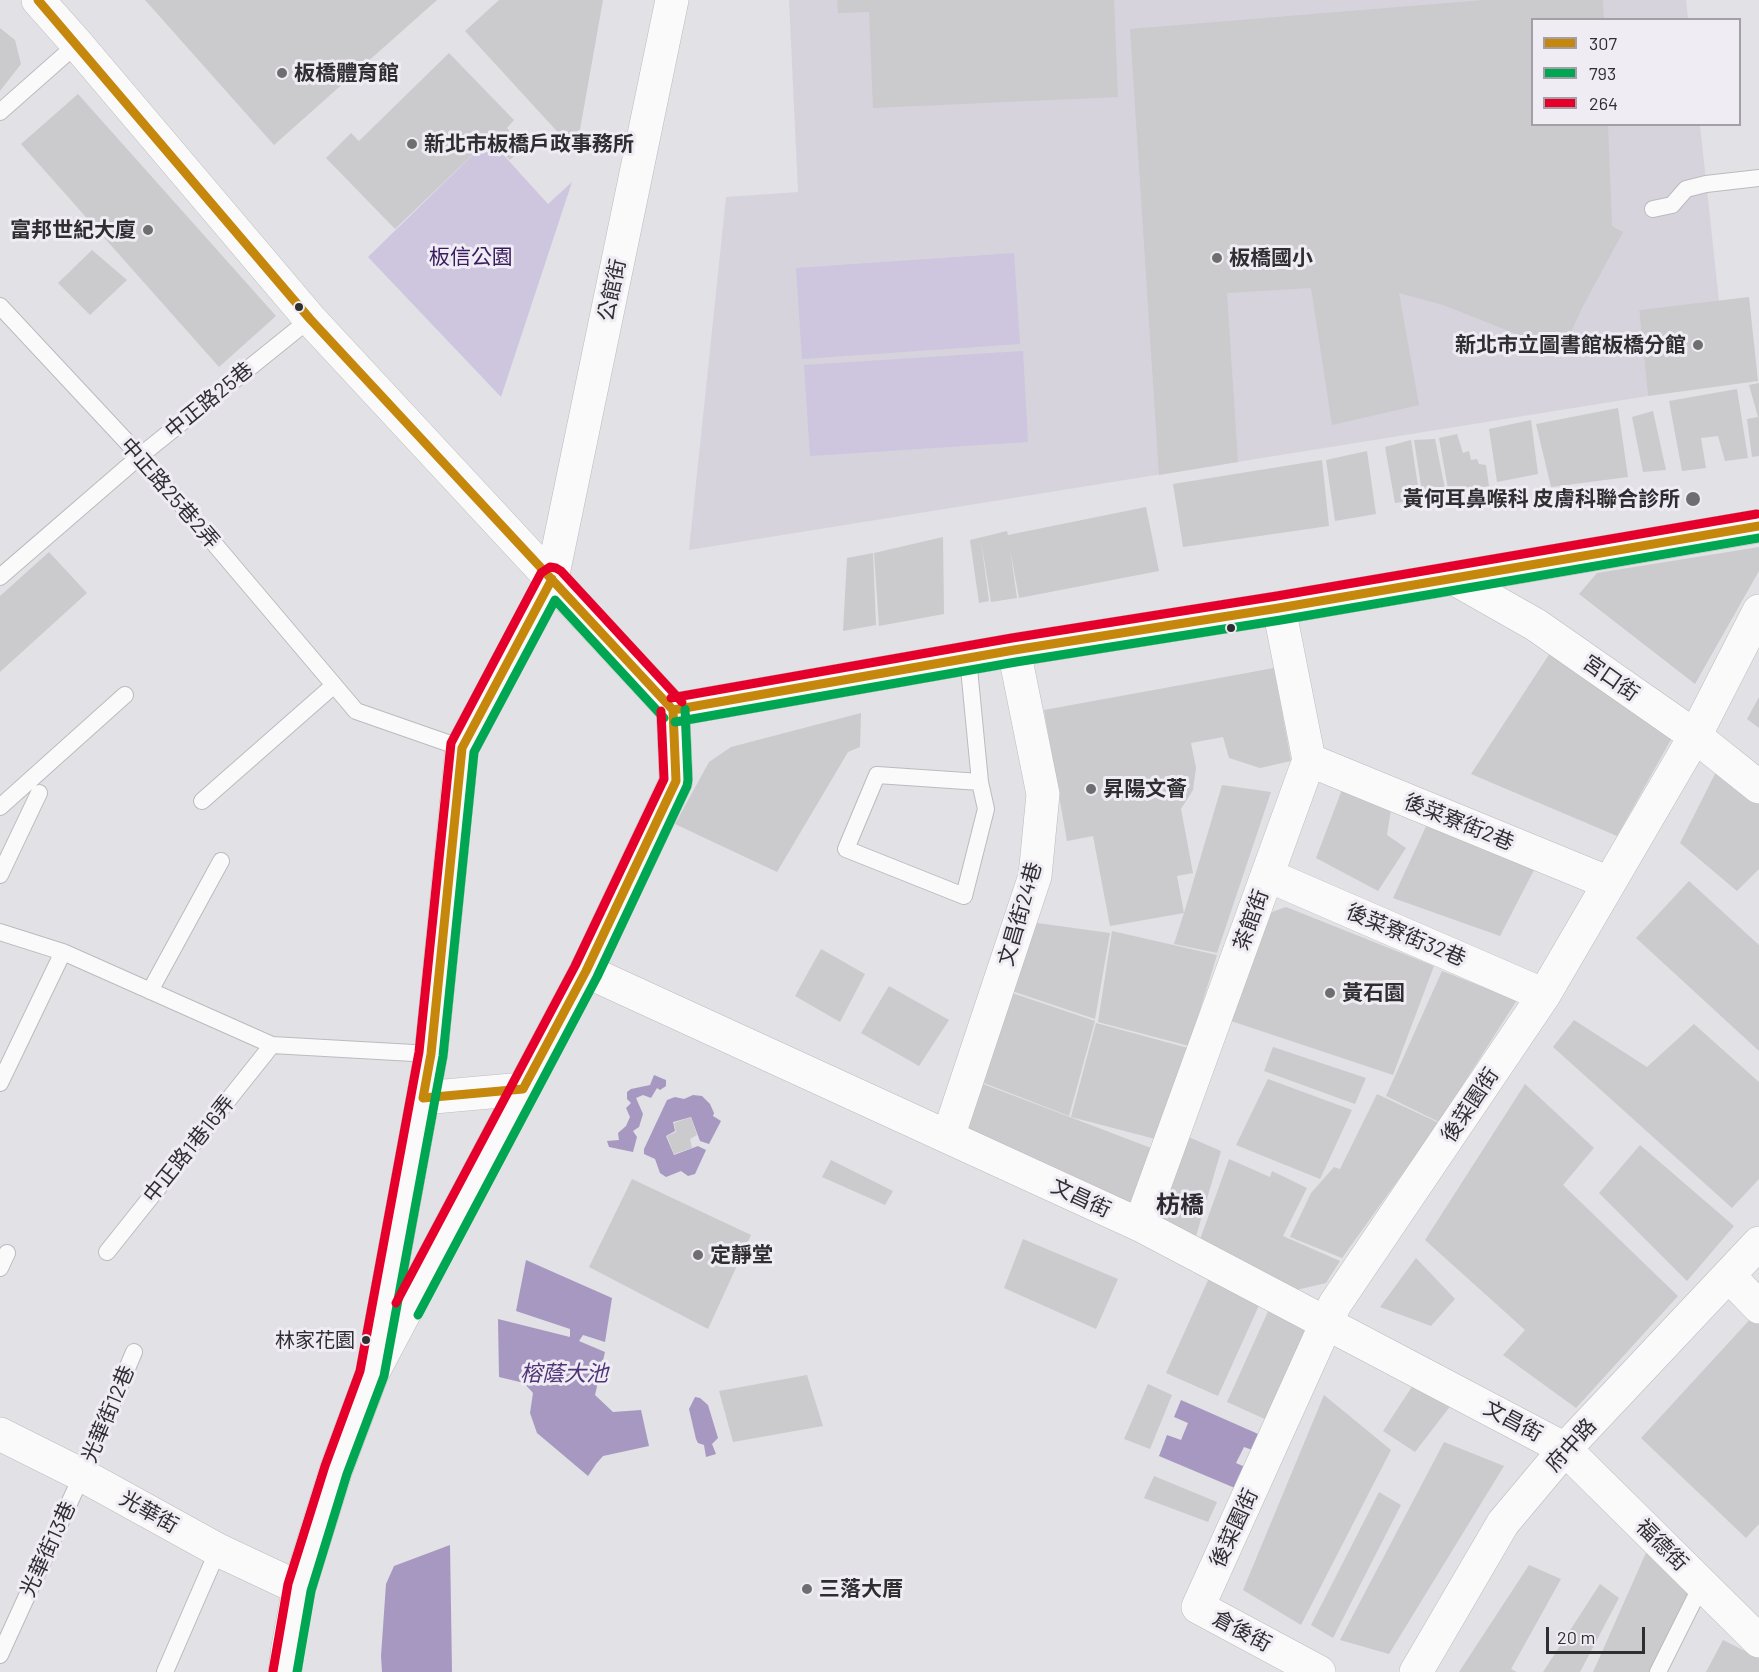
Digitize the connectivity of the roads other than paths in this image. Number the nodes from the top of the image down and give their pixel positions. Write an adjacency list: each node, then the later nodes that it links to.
1 (38, 0): 3 (street)
2 (672, 0): 12 (street, 公館街)
3 (77, 44): 4 (lane); 8 (street)
4 (0, 112)
5 (1759, 178): 6 (lane)
6 (1653, 209)
7 (0, 306): 9 (lane, 中正路25巷2弄)
8 (310, 319): 9 (lane, 中正路25巷); 12 (street)
9 (140, 456): 11 (lane, 中正路25巷); 18 (lane, 中正路25巷2弄)
10 (1759, 526): 13 (street)
11 (0, 577)
12 (552, 579): 20 (street); 22 (street, 公館街)
13 (1455, 579): 14 (street); 21 (street, 宮口街)
14 (1279, 608): 16 (street); 23 (street)
15 (1759, 611): 21 (street, 後菜園街)
16 (1014, 650): 17 (street); 43 (street, 文昌街24巷)
17 (968, 658): 20 (street); 24 (lane)
18 (333, 686): 22 (lane, 中正路25巷2弄); 27 (lane)
19 (125, 695): 28 (lane)
20 (673, 710): 35 (street)
21 (1695, 736): 25 (street, 宮口街); 32 (street, 後菜園街)
22 (462, 748): 39 (street)
23 (1309, 760): 31 (street, 茶館街); 32 (street, 後菜寮街2巷)
24 (980, 782): 24 (lane)
25 (1759, 787)
26 (39, 793): 30 (lane)
27 (202, 801)
28 (0, 807)
29 (221, 861): 36 (lane)
30 (0, 874)
31 (1267, 875): 37 (street, 後菜寮街32巷); 44 (street, 茶館街)
32 (1609, 883): 37 (street, 後菜園街)
33 (0, 932): 34 (lane)
34 (63, 952): 36 (lane); 40 (lane)
35 (586, 971): 41 (street); 43 (street, 文昌街)
36 (150, 991): 38 (lane)
37 (1544, 995): 49 (street, 後菜園街)
38 (272, 1045): 39 (lane); 46 (lane, 中正路1巷16弄)
39 (431, 1054): 42 (street)
40 (0, 1083)
41 (523, 1089): 42 (street); 51 (street)
42 (423, 1098): 51 (street)
43 (948, 1137): 44 (street, 文昌街)
44 (1140, 1225): 49 (street, 文昌街)
45 (1759, 1243): 47 (street, 府中路)
46 (107, 1252)
47 (1729, 1276): 48 (street); 53 (street, 府中路)
48 (1759, 1307)
49 (1327, 1324): 53 (street, 文昌街); 58 (street, 後菜園街)
50 (135, 1352): 54 (lane, 光華街12巷)
51 (372, 1374): 57 (street)
52 (0, 1434): 54 (street, 光華街)
53 (1565, 1449): 56 (street, 福德街); 64 (street, 府中路)
54 (82, 1475): 55 (street, 光華街); 60 (lane, 光華街13巷)
55 (218, 1551): 57 (street, 光華街); 61 (lane)
56 (1702, 1584): 59 (street, 福德街); 65 (lane)
57 (298, 1588): 62 (street)
58 (1198, 1607): 63 (street, 倉後街)
59 (1759, 1641)
60 (0, 1655)
61 (165, 1672)
62 (285, 1672)
63 (1319, 1672)
64 (1416, 1672)
65 (1658, 1672)

